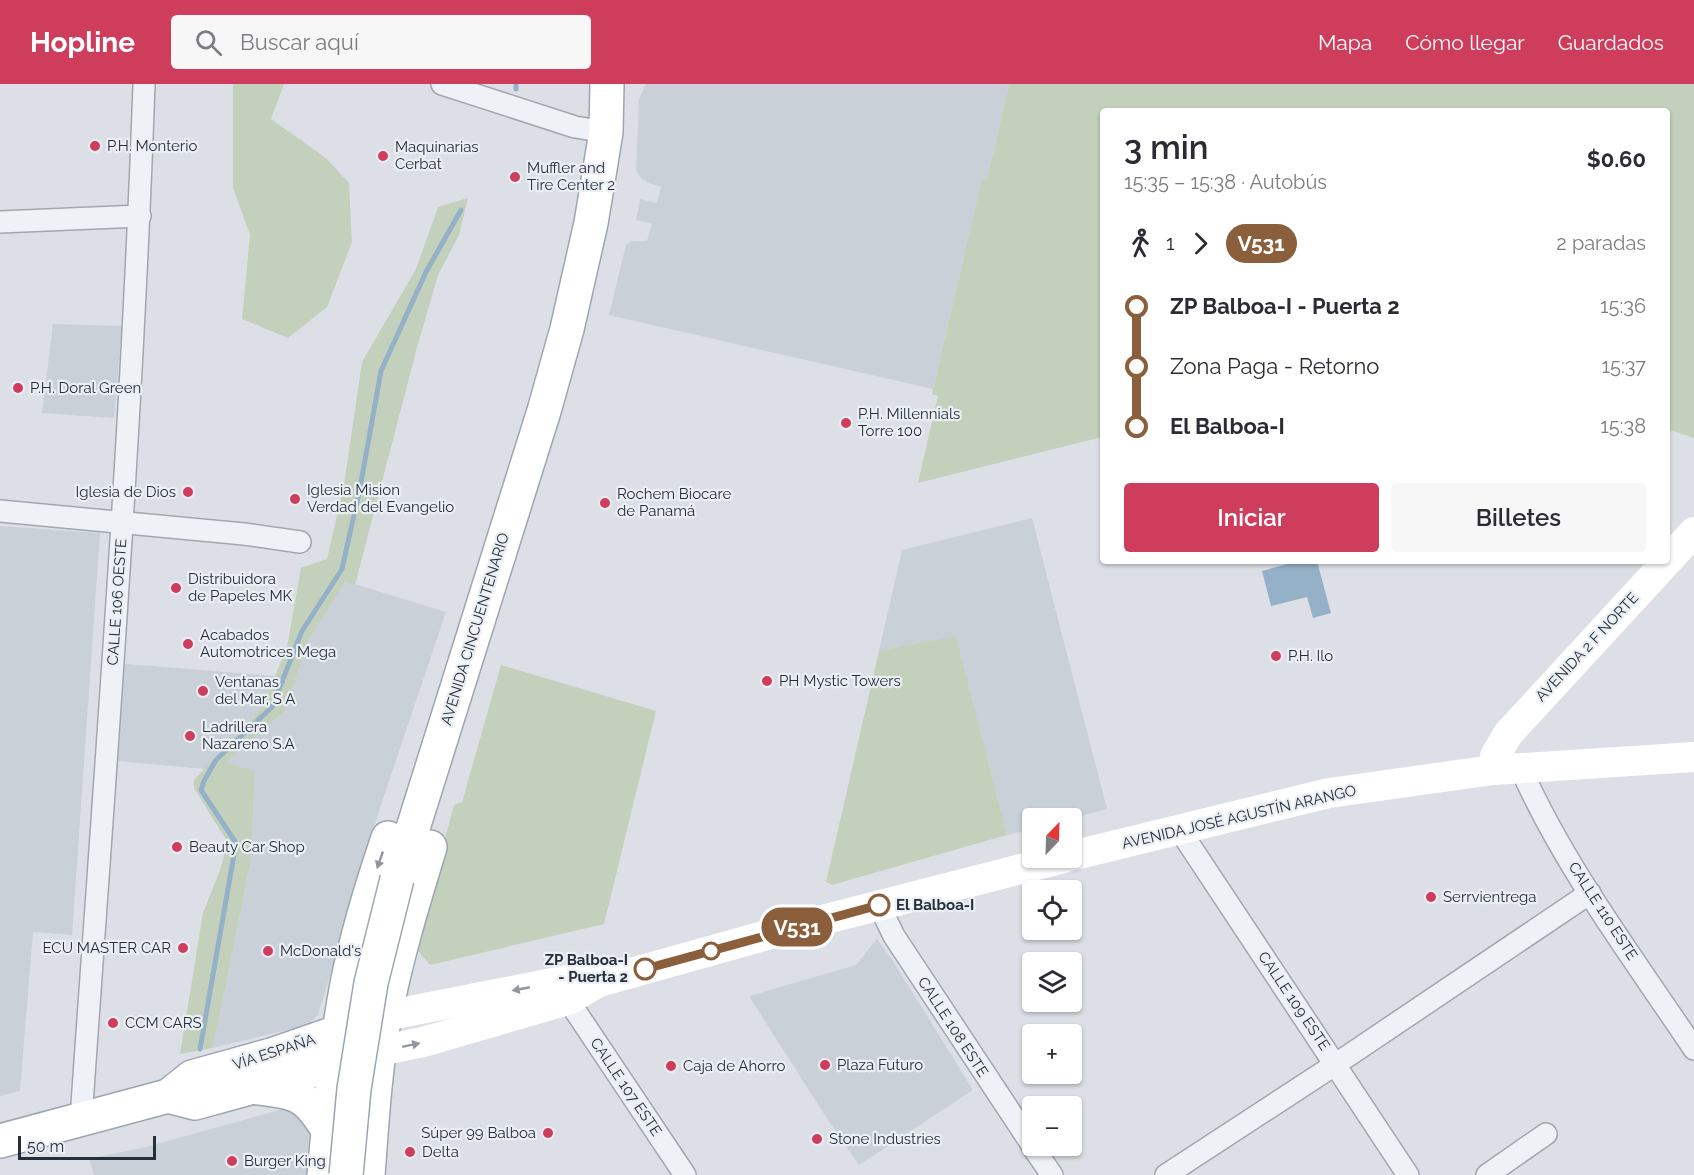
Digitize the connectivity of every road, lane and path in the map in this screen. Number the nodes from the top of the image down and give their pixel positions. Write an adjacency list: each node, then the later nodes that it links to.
1 (144, 84): 5 (street, CALLE 106 OESTE)
2 (442, 84): 4 (street)
3 (607, 84): 4 (main road, AVENIDA CINCUENTENARIO)
4 (606, 132): 7 (main road, AVENIDA CINCUENTENARIO)
5 (140, 216): 6 (street); 9 (street, CALLE 106 OESTE)
6 (0, 222)
7 (518, 492): 23 (main road); 24 (main road, one-way to 24); 38 (main road, AVENIDA CINCUENTENARIO, bridge)
8 (0, 511): 9 (street)
9 (122, 523): 11 (street); 31 (street, CALLE 106 OESTE)
10 (1694, 532): 12 (main road, AVENIDA 2 F NORTE)
11 (300, 542)
12 (1670, 558)
13 (1665, 564): 15 (main road, AVENIDA 2 F NORTE)
14 (1694, 757): 15 (main road, AVENIDA JOSÉ AGUSTÍN ARANGO)
15 (1507, 770): 16 (main road, AVENIDA JOSÉ AGUSTÍN ARANGO); 19 (street, CALLE 110 ESTE)
16 (1179, 829): 17 (main road, AVENIDA JOSÉ AGUSTÍN ARANGO); 27 (street, CALLE 109 ESTE)
17 (1082, 853)
18 (1025, 868): 20 (main road)
19 (1590, 892): 25 (street, CALLE 110 ESTE); 27 (street)
20 (879, 905): 21 (main road); 33 (street, CALLE 108 ESTE)
21 (599, 982): 22 (main road); 23 (main road, one-way to 23)
22 (568, 1000): 26 (main road, one-way to 22); 40 (street, CALLE 107 ESTE)
23 (385, 1016): 24 (main road, VÍA ESPAÑA); 26 (main road)
24 (339, 1031): 28 (main road); 30 (main road, VÍA ESPAÑA)
25 (1694, 1048)
26 (379, 1051): 28 (main road, VÍA ESPAÑA); 39 (main road)
27 (1336, 1064): 42 (street); 43 (street, CALLE 109 ESTE)
28 (336, 1065): 29 (main road, VÍA ESPAÑA); 32 (main road)
29 (253, 1087): 30 (main road, VÍA ESPAÑA); 32 (main road)
30 (168, 1096): 31 (main road, VÍA ESPAÑA)
31 (81, 1119): 35 (main road, VÍA ESPAÑA)
32 (328, 1130): 37 (main road)
33 (1022, 1131)
34 (1546, 1134): 44 (street)
35 (0, 1141)
36 (1039, 1156): 41 (street, CALLE 108 ESTE)
37 (324, 1175)
38 (346, 1175)
39 (368, 1175)
40 (685, 1175)
41 (1052, 1175)
42 (1166, 1175)
43 (1408, 1175)
44 (1487, 1175)

